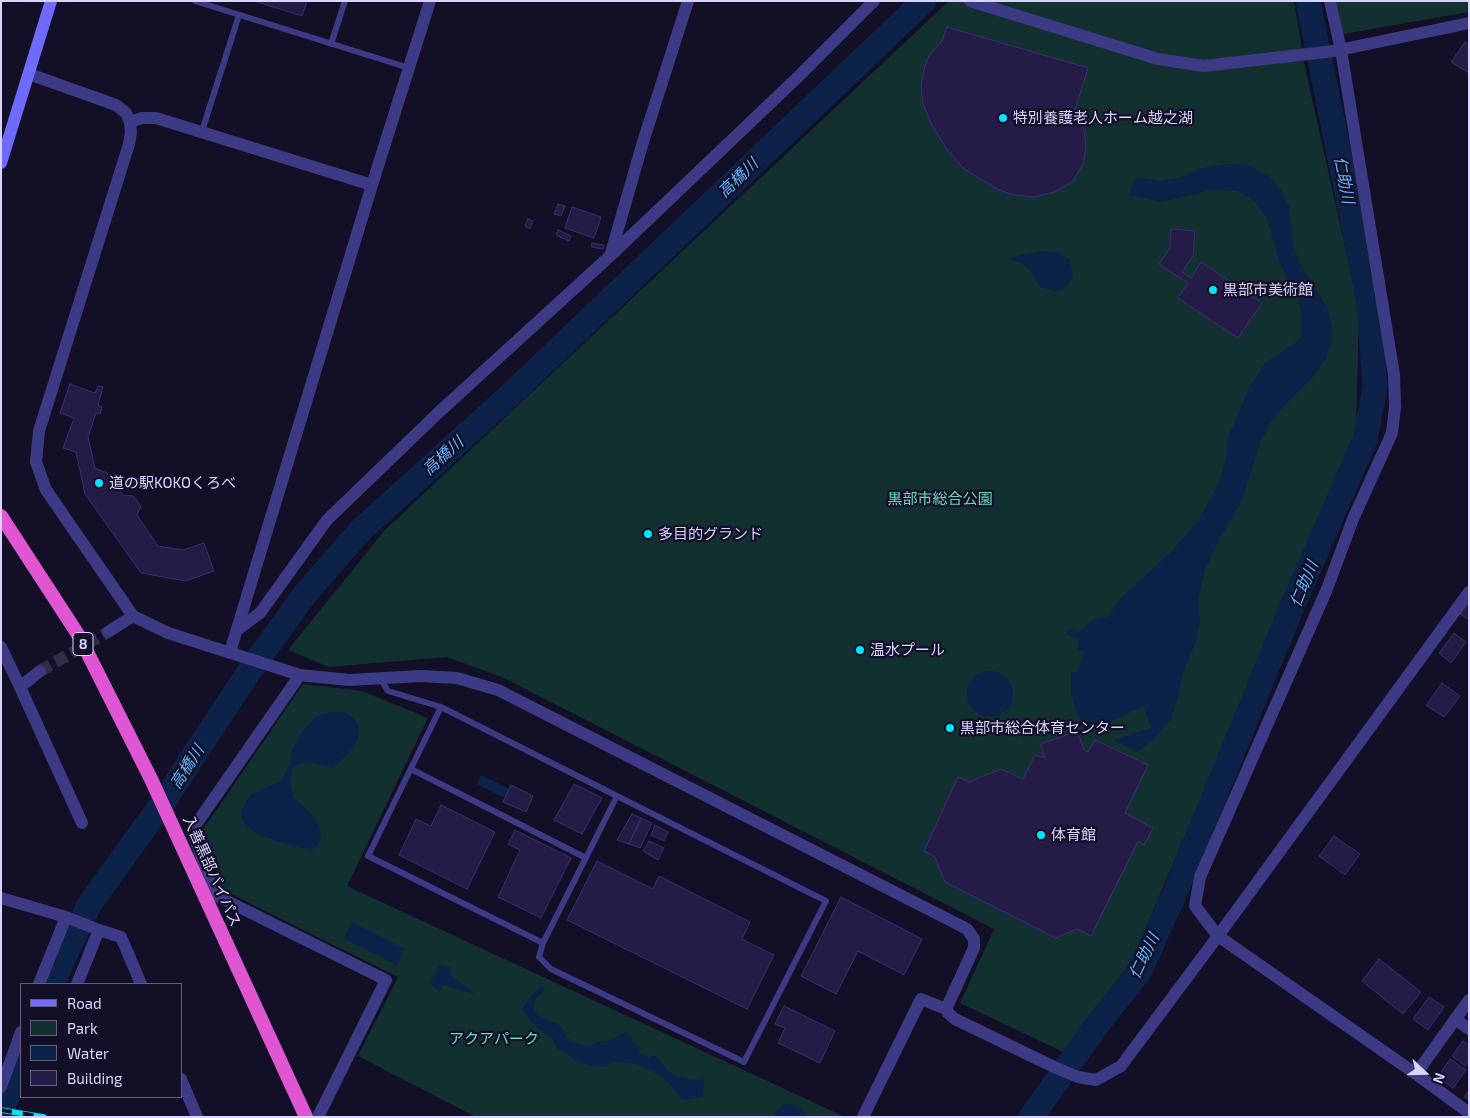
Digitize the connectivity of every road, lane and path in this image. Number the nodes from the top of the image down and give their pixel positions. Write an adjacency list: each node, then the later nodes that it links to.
1 (51, 1): 14 (main road)
2 (195, 1): 9 (lane)
3 (345, 1): 11 (lane)
4 (430, 1): 13 (street)
5 (688, 1): 19 (street)
6 (874, 1): 19 (street)
7 (970, 1): 12 (street)
8 (1330, 1): 12 (street)
9 (240, 15): 11 (lane); 16 (lane)
10 (1469, 23): 12 (street)
11 (332, 44): 13 (lane)
12 (1338, 50): 39 (street)
13 (409, 68): 18 (street)
14 (29, 74): 15 (street); 17 (main road)
15 (130, 122): 16 (street); 22 (street)
16 (202, 132): 18 (street)
17 (1, 163)
18 (372, 185): 23 (street)
19 (610, 256): 23 (street)
20 (1, 516): 54 (highway, 入善黒部バイパス / 8)
21 (1469, 592): 39 (street)
22 (133, 616): 24 (street); 26 (street)
23 (237, 630): 26 (street)
24 (108, 632)
25 (1, 647): 30 (street)
26 (230, 652): 28 (street)
27 (40, 671): 30 (street)
28 (294, 673): 29 (street); 55 (street)
29 (380, 678): 31 (lane); 45 (street)
30 (20, 687): 34 (street)
31 (441, 707): 32 (lane); 33 (lane)
32 (410, 769): 35 (lane); 40 (lane)
33 (617, 796): 35 (lane); 40 (lane)
34 (82, 822)
35 (586, 858): 40 (lane)
36 (1, 898): 37 (street)
37 (66, 916): 38 (street); 41 (street)
38 (99, 930): 42 (street); 43 (street)
39 (1218, 936): 45 (street); 49 (street)
40 (543, 943)
41 (39, 983)
42 (77, 983)
43 (141, 983)
44 (1469, 1000): 46 (street)
45 (946, 1009): 56 (street)
46 (1455, 1019): 47 (street); 49 (street)
47 (1469, 1029)
48 (20, 1035): 51 (street)
49 (1416, 1074): 52 (street)
50 (182, 1081): 53 (street)
51 (1, 1087)
52 (1469, 1113)
53 (197, 1117)
54 (306, 1117)
55 (318, 1117)
56 (863, 1117)

